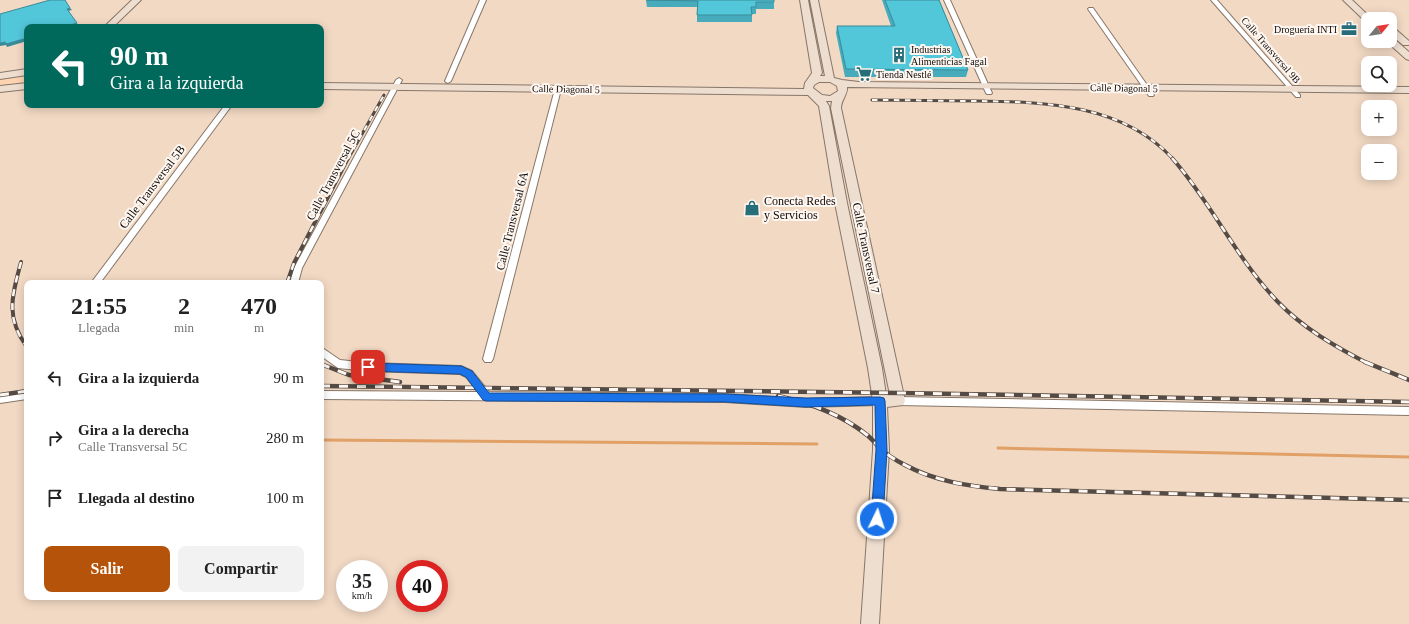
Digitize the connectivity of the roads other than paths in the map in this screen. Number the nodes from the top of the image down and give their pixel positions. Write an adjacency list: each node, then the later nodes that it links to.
1 (137, 0): 12 (main road)
2 (483, 0): 21 (street)
3 (804, 0): 13 (main road)
4 (814, 0): 14 (main road, Calle Transversal 7)
5 (947, 0): 30 (street)
6 (1214, 0): 33 (street, Calle Transversal 9B)
7 (1347, 0): 10 (main road)
8 (1358, 0): 11 (main road)
9 (1091, 9): 32 (street)
10 (1364, 12)
11 (1367, 12)
12 (111, 24)
13 (810, 32): 14 (main road); 29 (main road)
14 (820, 32): 26 (main road, Calle Transversal 7)
15 (1397, 35): 16 (main road)
16 (1409, 46)
17 (1397, 47): 18 (main road)
18 (1409, 58)
19 (24, 72): 20 (main road)
20 (0, 76)
21 (448, 81): 23 (main road, Calle Diagonal 5); 25 (main road, Calle Diagonal 5)
22 (326, 83): 23 (main road, Calle Diagonal 5)
23 (397, 84): 28 (main road, Calle Diagonal 5); 41 (street, Calle Transversal 5C)
24 (24, 86): 27 (main road)
25 (608, 86): 28 (main road, Calle Diagonal 5); 29 (main road, Calle Diagonal 5)
26 (838, 88): 29 (main road); 29 (main road); 30 (main road, Calle Diagonal 5); 37 (main road, Calle Transversal 7)
27 (0, 89)
28 (558, 89): 45 (street, Calle Transversal 6A)
29 (812, 89): 36 (main road, Calle Transversal 7)
30 (988, 90): 32 (main road, Calle Diagonal 5)
31 (1409, 90): 33 (main road, Calle Diagonal 5)
32 (1149, 92): 33 (main road, Calle Diagonal 5)
33 (1295, 93): 34 (main road, Calle Diagonal 5)
34 (1409, 97)
35 (228, 108): 40 (street, Calle Transversal 5B)
36 (833, 153): 37 (main road); 38 (main road, Calle Transversal 7)
37 (847, 153): 39 (main road, Calle Transversal 7)
38 (849, 244): 39 (main road); 43 (main road, Calle Transversal 7)
39 (866, 244): 42 (main road, Calle Transversal 7)
40 (97, 280)
41 (295, 280)
42 (884, 335): 43 (main road); 51 (main road, Calle Transversal 7)
43 (868, 336): 50 (main road, Calle Transversal 7)
44 (324, 354): 48 (street)
45 (488, 359)
46 (24, 395): 49 (street)
47 (324, 395): 48 (street)
48 (486, 397): 50 (street)
49 (0, 399)
50 (880, 401): 51 (main road); 53 (main road, Calle Transversal 7)
51 (898, 401): 52 (street)
52 (1409, 411)
53 (870, 624)

